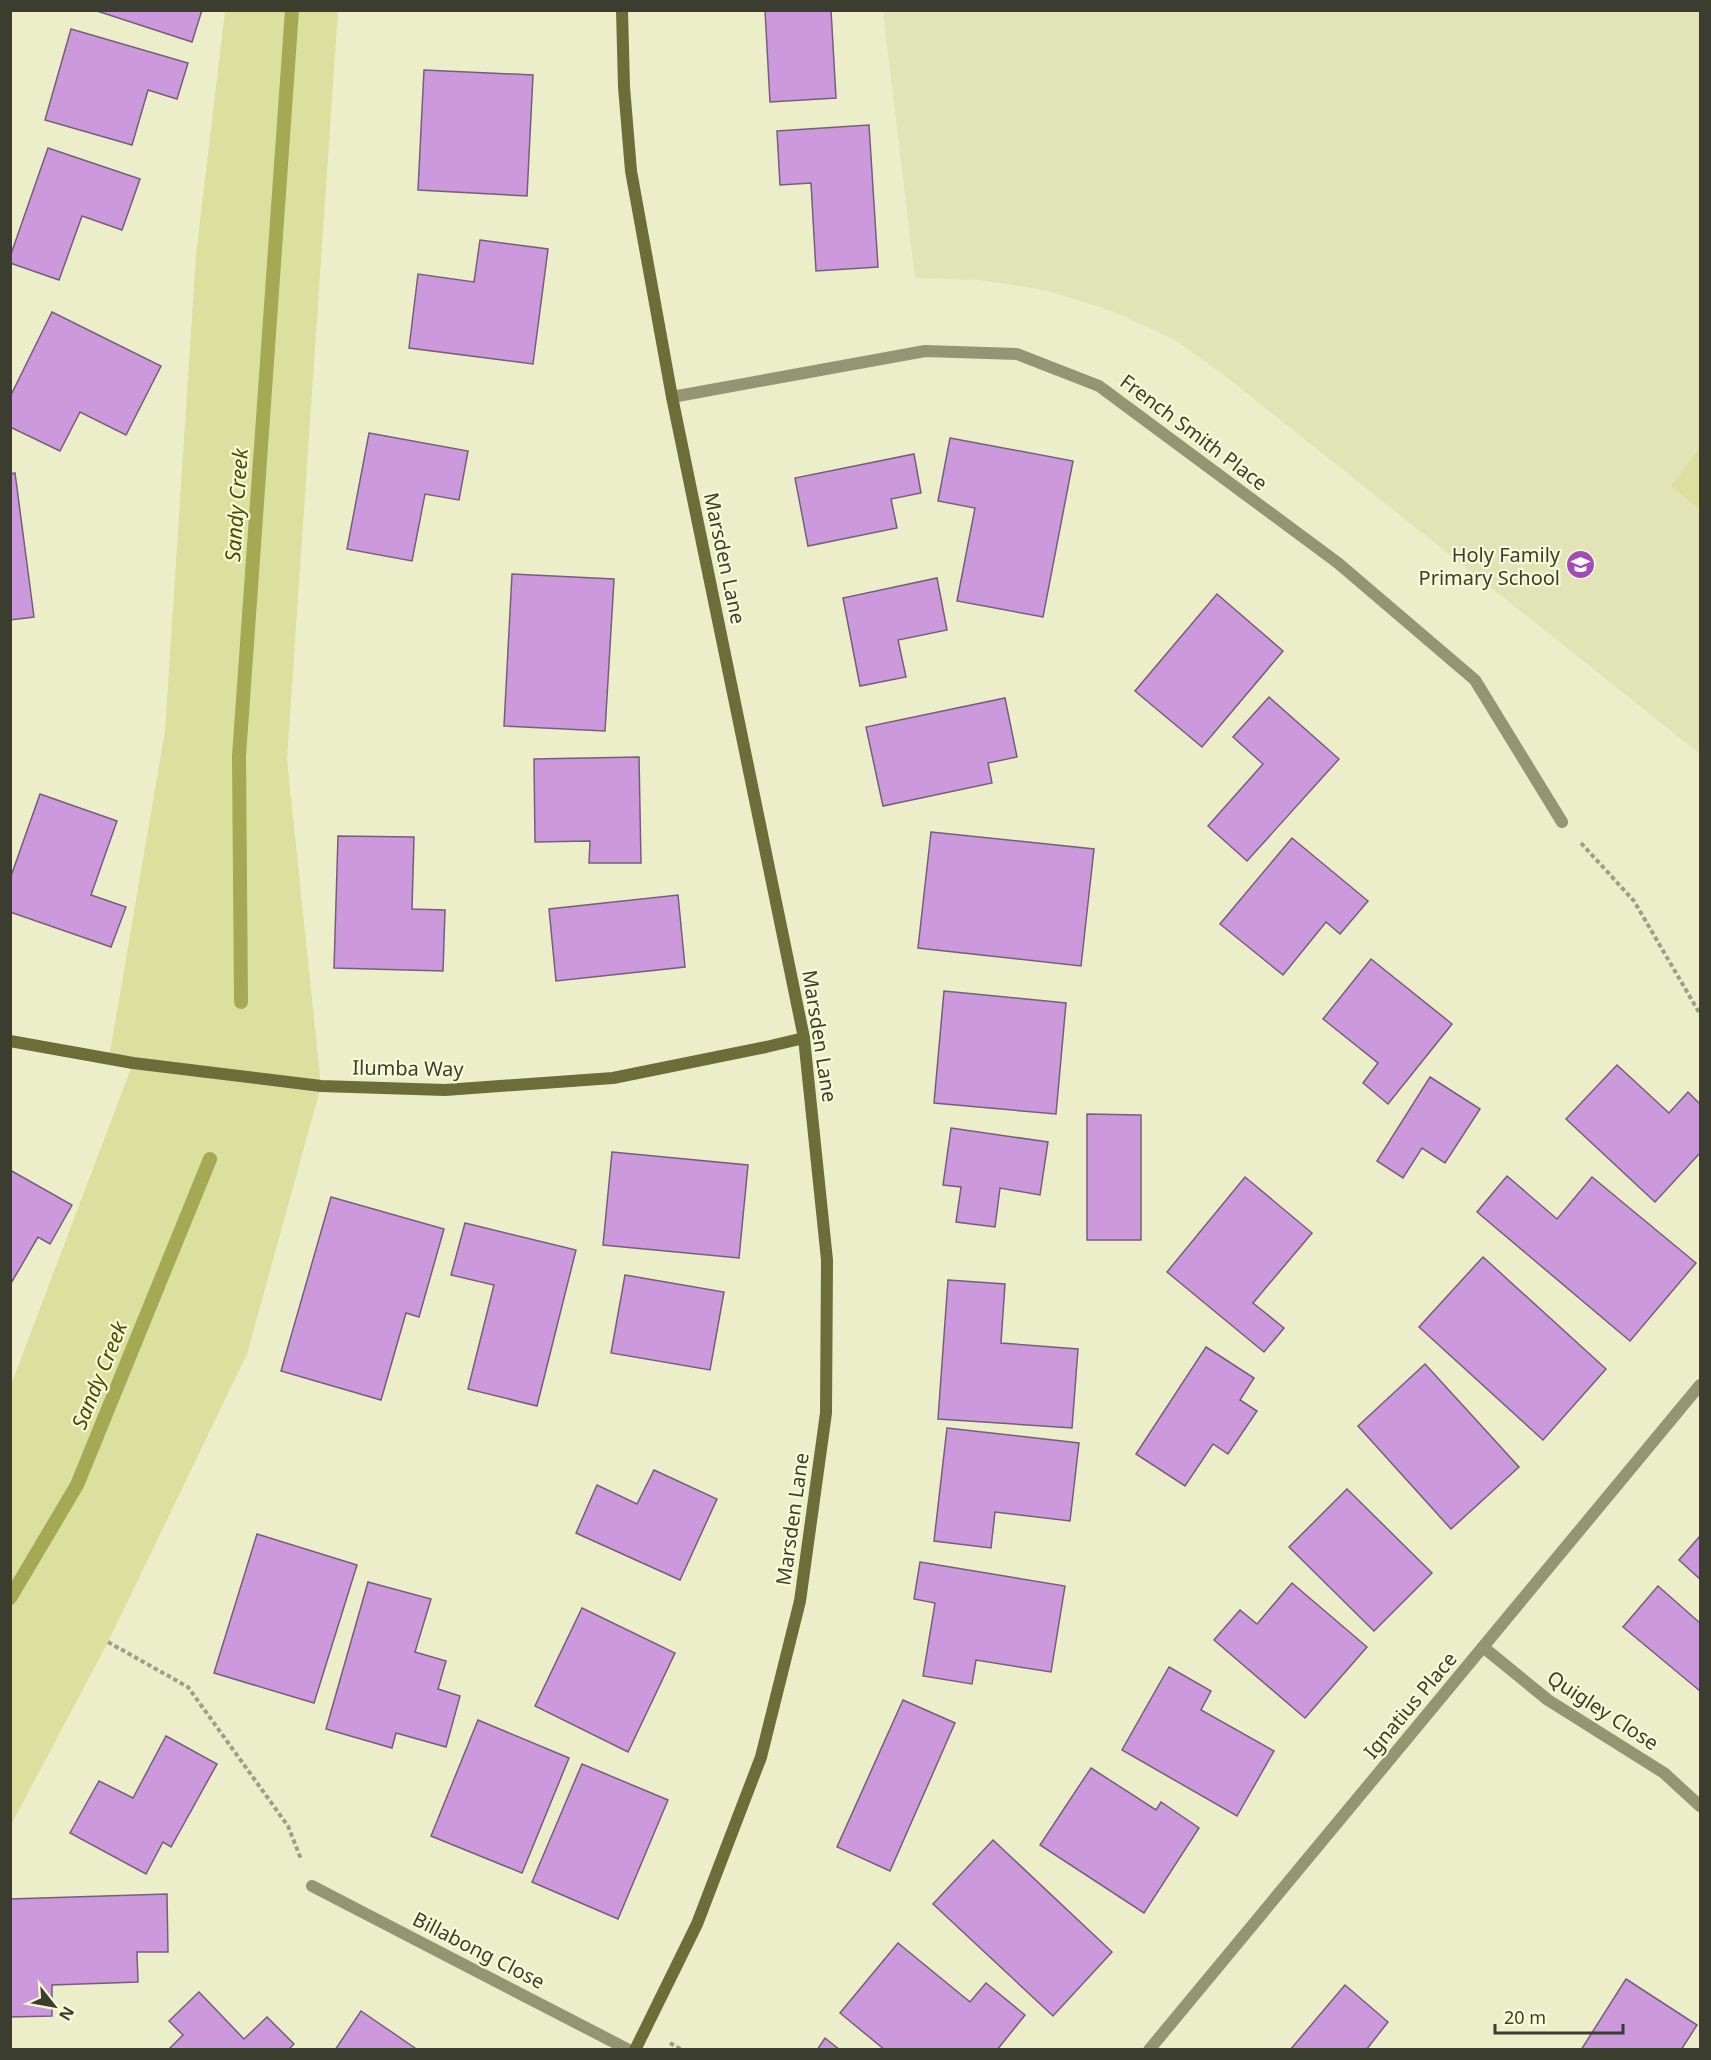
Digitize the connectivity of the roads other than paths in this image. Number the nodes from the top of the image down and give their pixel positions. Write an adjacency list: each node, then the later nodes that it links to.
1 (622, 10): 2 (main road, Marsden Lane)
2 (672, 397): 3 (street, French Smith Place); 4 (main road, Marsden Lane)
3 (1562, 822)
4 (804, 1038): 5 (main road, Ilumba Way); 11 (main road, Marsden Lane)
5 (10, 1041)
6 (1701, 1384): 7 (street, Ignatius Place)
7 (1483, 1647): 8 (street, Quigley Close); 12 (street, Ignatius Place)
8 (1701, 1806)
9 (312, 1886): 10 (street, Billabong Close)
10 (629, 2049)
11 (635, 2049)
12 (1149, 2049)

